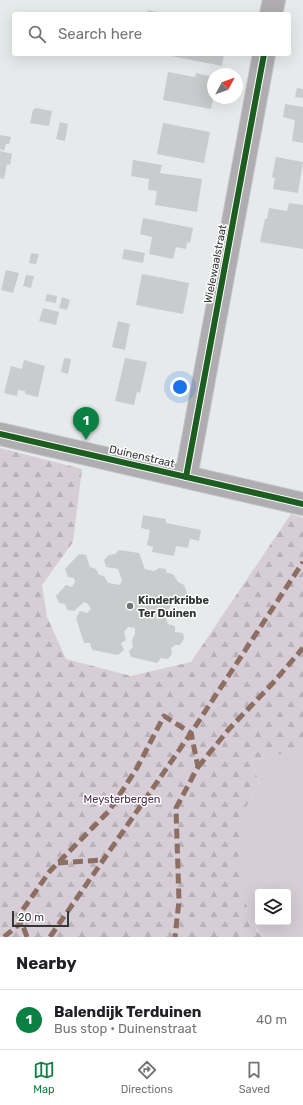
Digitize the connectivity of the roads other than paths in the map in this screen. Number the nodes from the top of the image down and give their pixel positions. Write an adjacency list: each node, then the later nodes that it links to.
1 (274, 0): 2 (street)
2 (271, 12)
3 (264, 56): 5 (street, Wielewaalstraat)
4 (0, 434): 5 (street, Duinenstraat)
5 (186, 477): 6 (street, Duinenstraat)
6 (303, 504)

